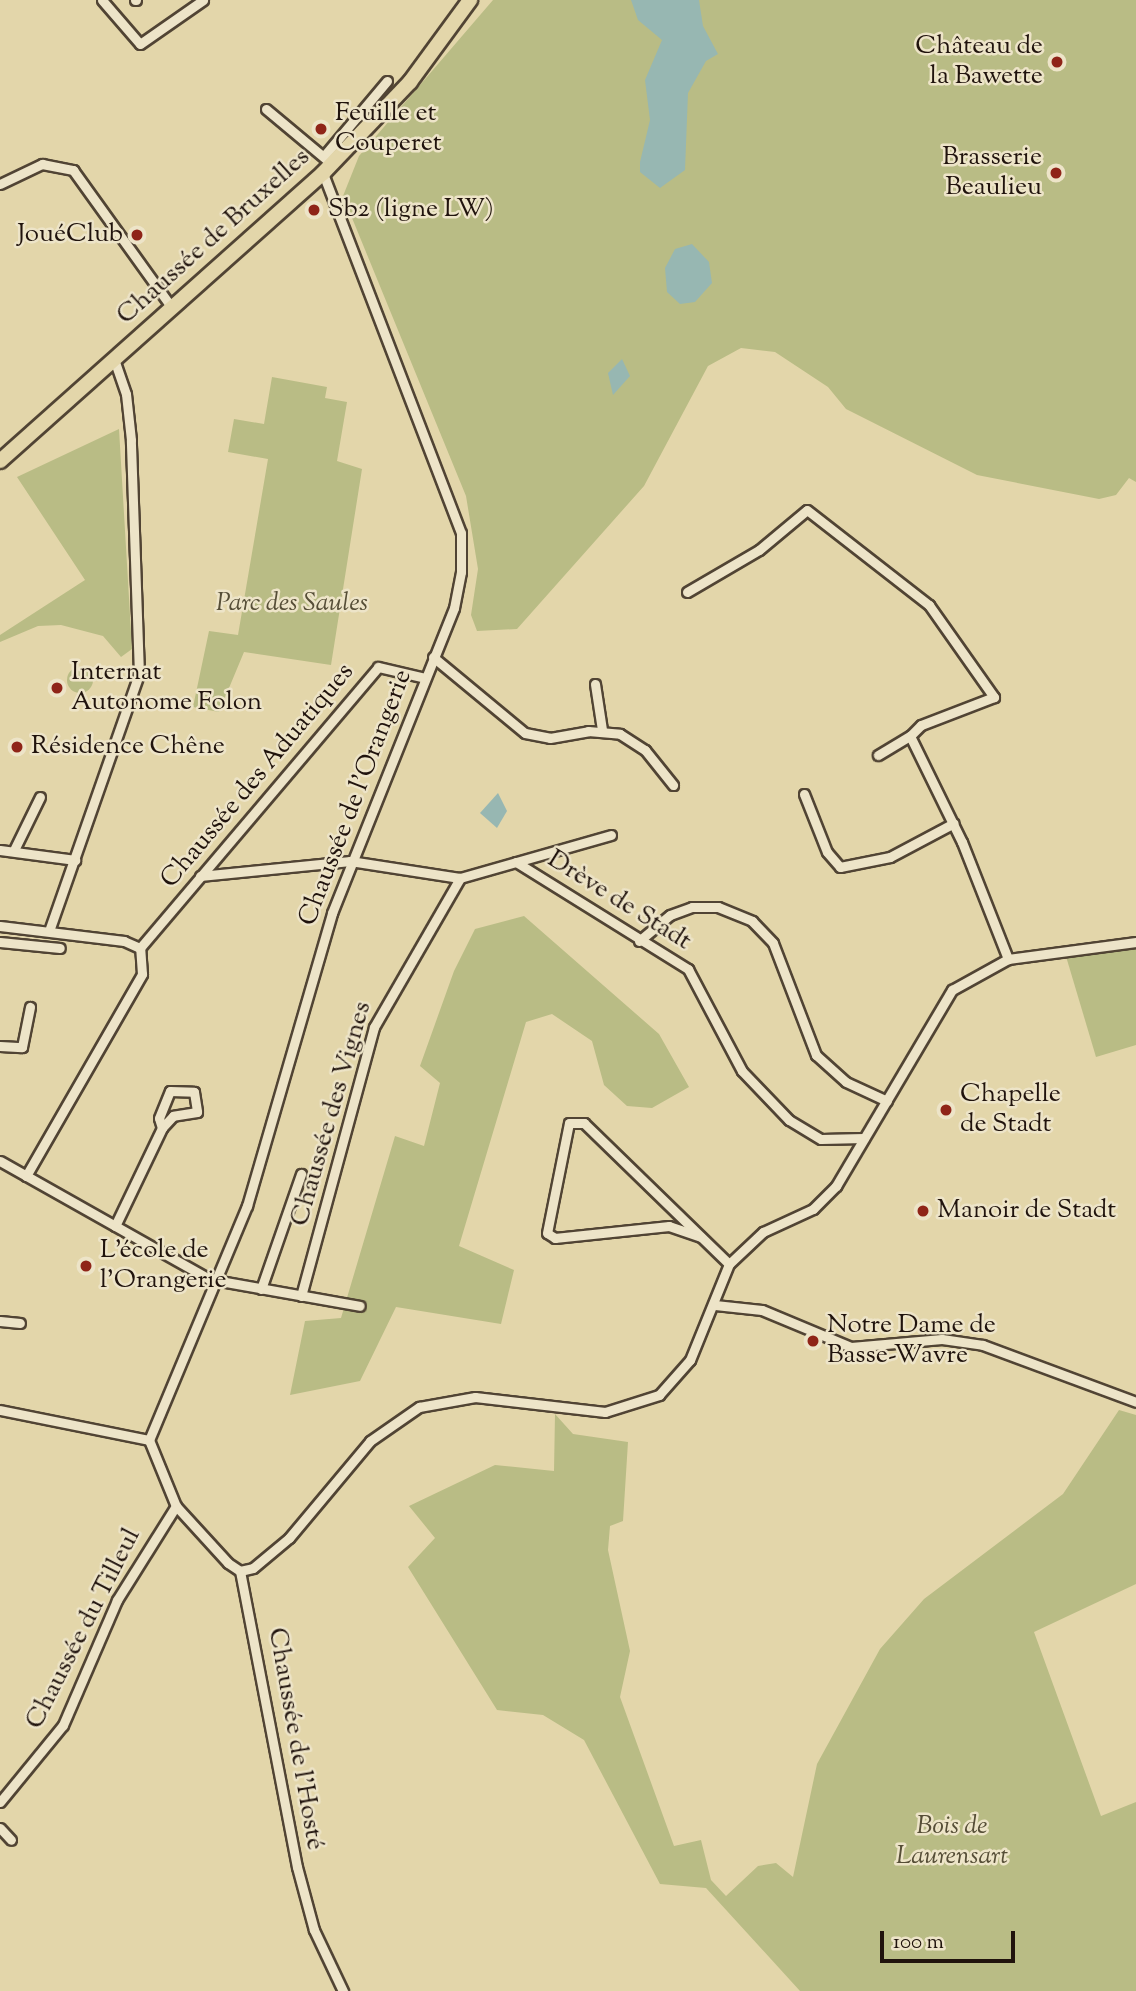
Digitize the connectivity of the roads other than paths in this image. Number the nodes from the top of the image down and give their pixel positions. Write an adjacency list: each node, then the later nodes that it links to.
1 (102, 0): 2 (street)
2 (203, 0)
3 (470, 0): 6 (main road, Chaussée de Bruxelles)
4 (387, 81): 6 (street)
5 (266, 109): 6 (street)
6 (326, 165): 8 (main road, Chaussée de Bruxelles); 12 (street, Chaussée de l'Orangerie)
7 (0, 184): 8 (street)
8 (172, 308): 9 (main road, Chaussée de Bruxelles)
9 (114, 359): 10 (main road, Chaussée de Bruxelles); 25 (street)
10 (0, 461)
11 (687, 592): 16 (street)
12 (433, 657): 13 (street, Chaussée de l'Orangerie); 15 (street)
13 (425, 678): 26 (street, Chaussée de l'Orangerie); 28 (street, Chaussée des Aduatiques)
14 (595, 684): 15 (street)
15 (602, 730): 18 (street)
16 (910, 736): 17 (street); 21 (street)
17 (878, 755)
18 (673, 785)
19 (804, 794): 21 (street)
20 (40, 797): 24 (street)
21 (954, 823): 41 (street)
22 (611, 835): 27 (street)
23 (0, 850): 24 (street)
24 (14, 850): 25 (street)
25 (75, 860): 33 (street)
26 (350, 861): 28 (street); 29 (street); 53 (street, Chaussée de l'Orangerie)
27 (516, 862): 29 (street); 34 (street, Drève de Stadt)
28 (200, 876): 40 (street, Chaussée des Aduatiques)
29 (460, 878): 55 (street, Chaussée des Vignes)
30 (0, 926): 31 (street)
31 (17, 928): 32 (street); 37 (street)
32 (37, 930): 33 (street); 38 (street)
33 (49, 931): 40 (street)
34 (639, 941): 44 (street); 46 (street, Drève de Stadt)
35 (0, 942): 37 (street)
36 (1136, 942): 41 (street)
37 (16, 943): 38 (street)
38 (35, 945): 39 (street)
39 (60, 948)
40 (140, 948): 49 (street)
41 (1008, 959): 44 (street)
42 (30, 1007): 43 (street)
43 (0, 1046)
44 (887, 1101): 46 (street)
45 (162, 1128): 45 (street); 50 (street)
46 (864, 1138): 52 (street)
47 (0, 1161): 49 (street)
48 (300, 1174): 54 (street)
49 (26, 1176): 50 (street)
50 (115, 1226): 53 (street)
51 (701, 1237): 51 (street); 52 (street)
52 (729, 1264): 56 (street)
53 (216, 1280): 54 (street); 62 (street, Chaussée de l'Orangerie)
54 (261, 1289): 55 (street)
55 (301, 1296): 57 (street)
56 (715, 1305): 60 (street); 64 (street)
57 (360, 1306)
58 (0, 1321): 59 (street)
59 (20, 1323)
60 (1136, 1402)
61 (0, 1410): 62 (street)
62 (149, 1440): 63 (street)
63 (176, 1506): 64 (street); 65 (street, Chaussée du Tilleul)
64 (240, 1571): 68 (street, Chaussée de l'Hosté)
65 (0, 1802)
66 (0, 1828): 67 (street)
67 (11, 1840)
68 (342, 1991)

